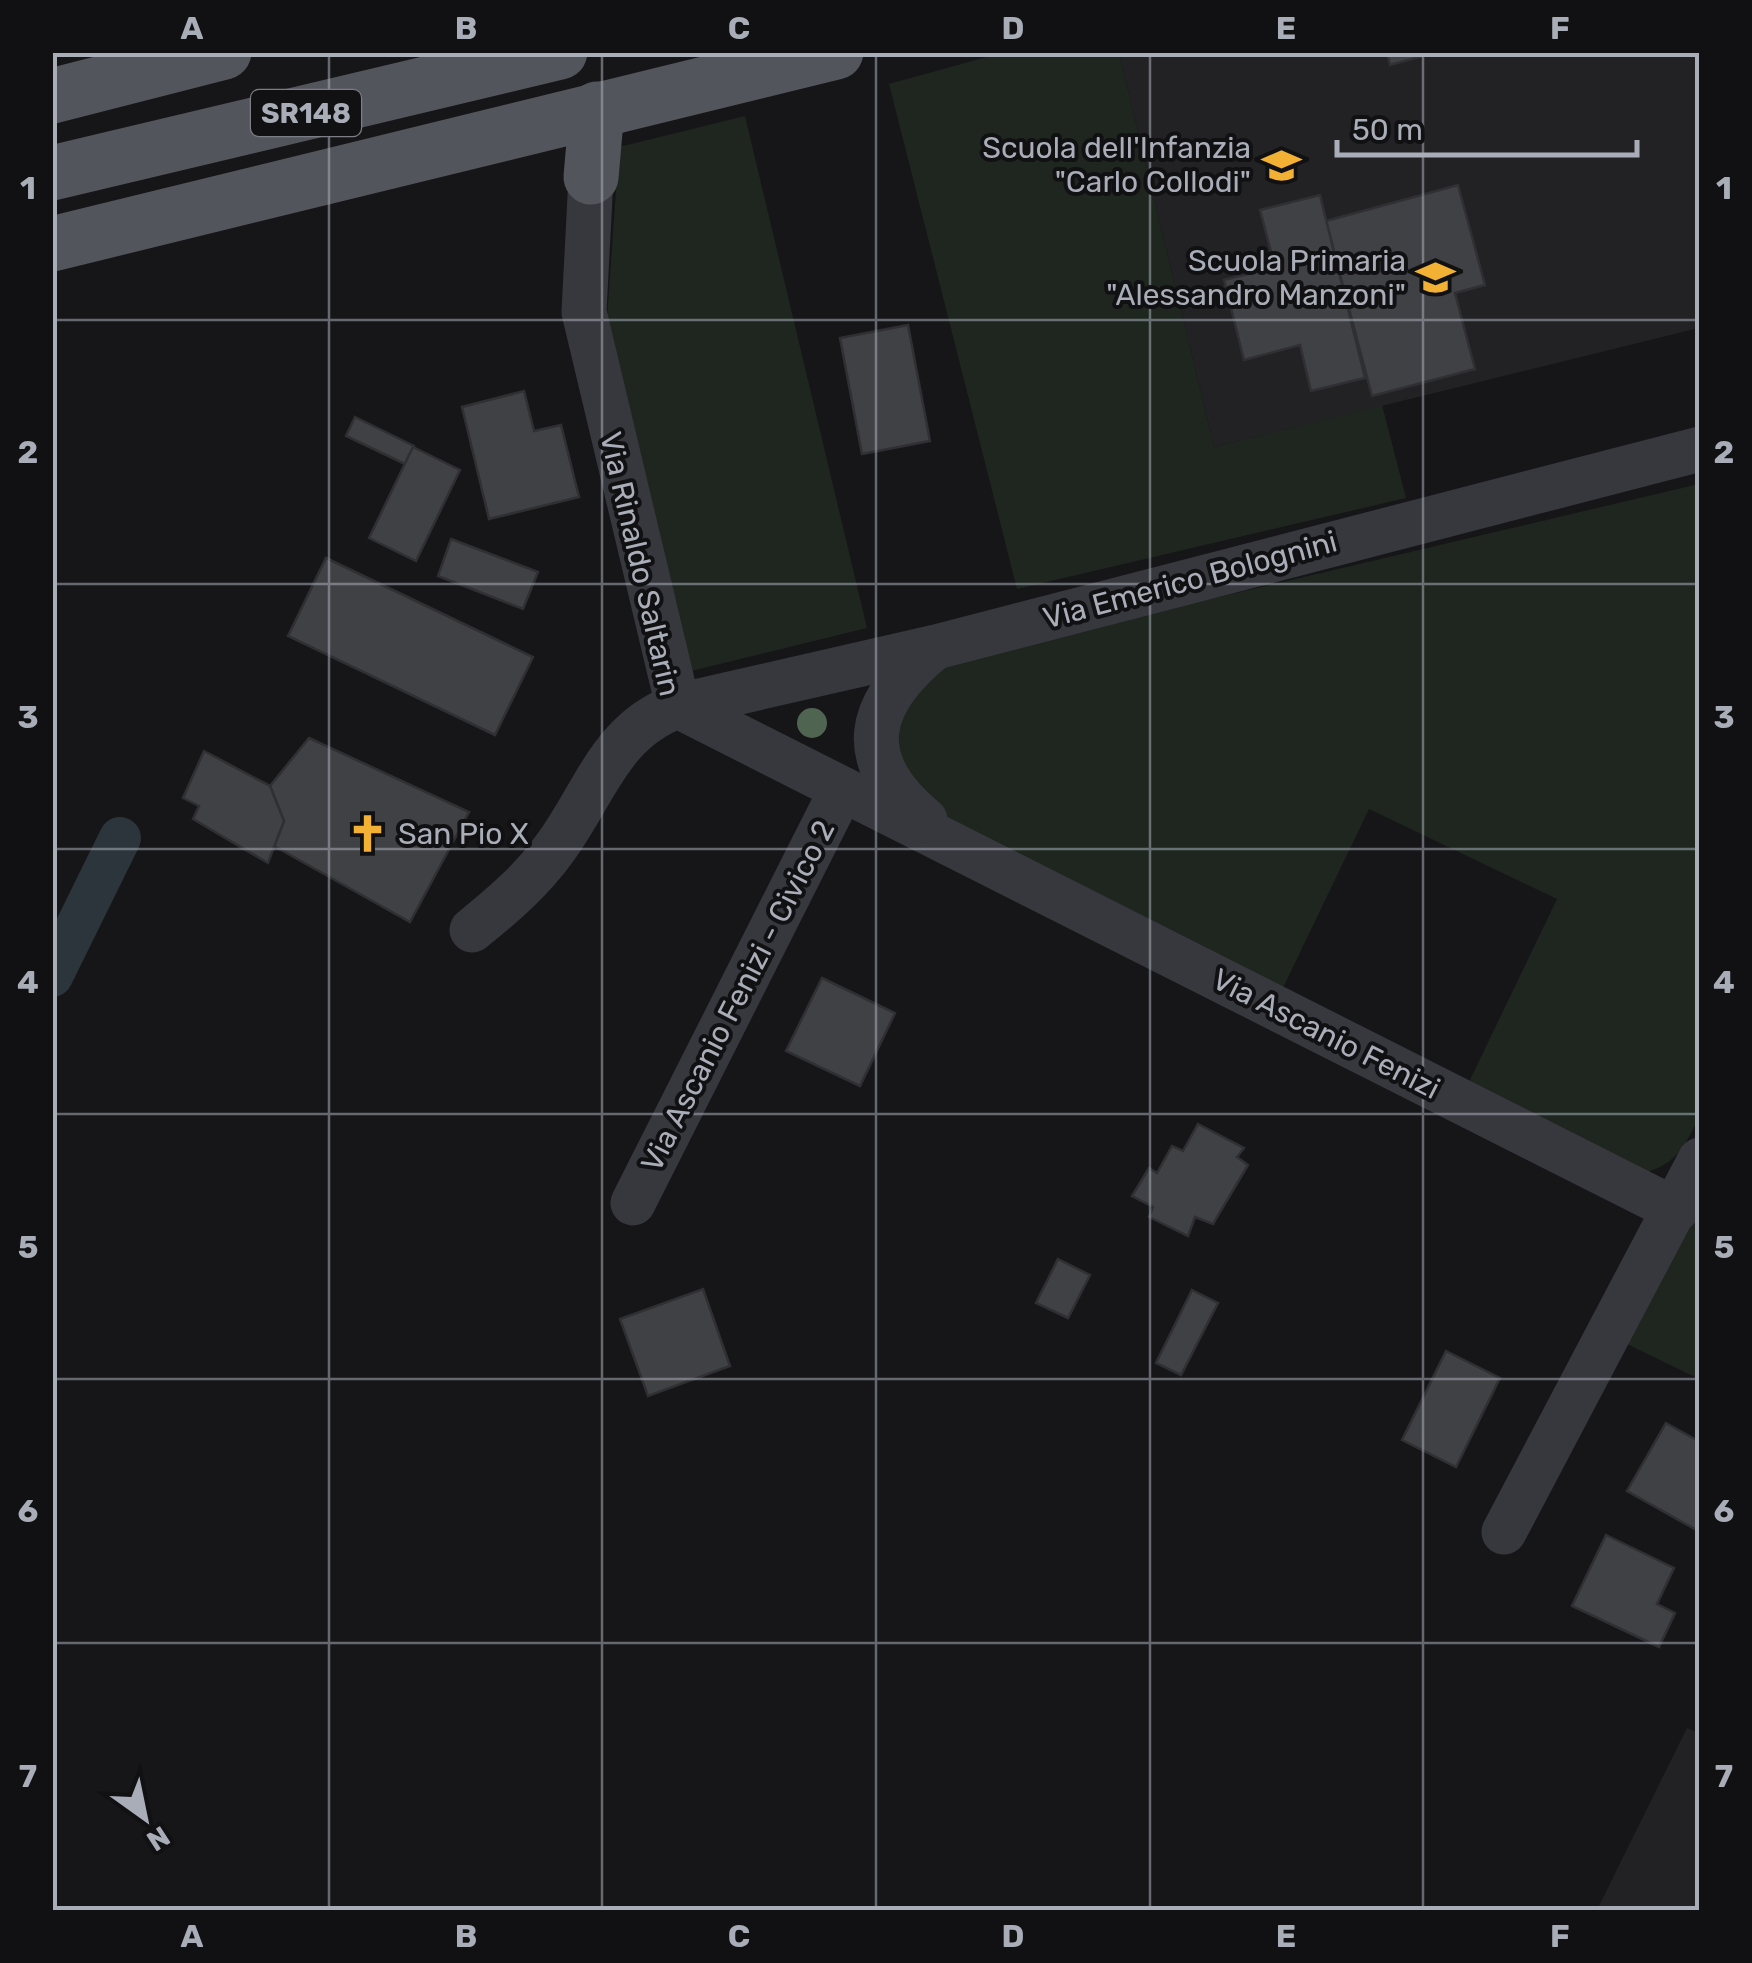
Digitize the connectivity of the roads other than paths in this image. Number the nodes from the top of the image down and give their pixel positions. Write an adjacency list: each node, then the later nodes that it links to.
1 (224, 52): 4 (main road)
2 (560, 52): 6 (main road, SR148)
3 (836, 52): 5 (main road)
4 (52, 96)
5 (596, 109): 7 (main road); 8 (main road)
6 (52, 173)
7 (591, 177): 11 (street, Via Rinaldo Saltarin)
8 (52, 244)
9 (1700, 449): 10 (street, Via Emerico Bolognini)
10 (936, 646): 11 (street, Via Emerico Bolognini); 13 (street, Via Ascanio Fenizi)
11 (678, 706): 12 (street, Via Ascanio Fenizi); 14 (street, Via Rinaldo Saltarin)
12 (842, 789): 13 (street, Via Ascanio Fenizi); 16 (street, Via Ascanio Fenizi - Civico 2)
13 (977, 857): 17 (street, Via Ascanio Fenizi)
14 (472, 930)
15 (1700, 1160): 17 (street)
16 (633, 1203)
17 (1676, 1210): 18 (street)
18 (1504, 1532)

